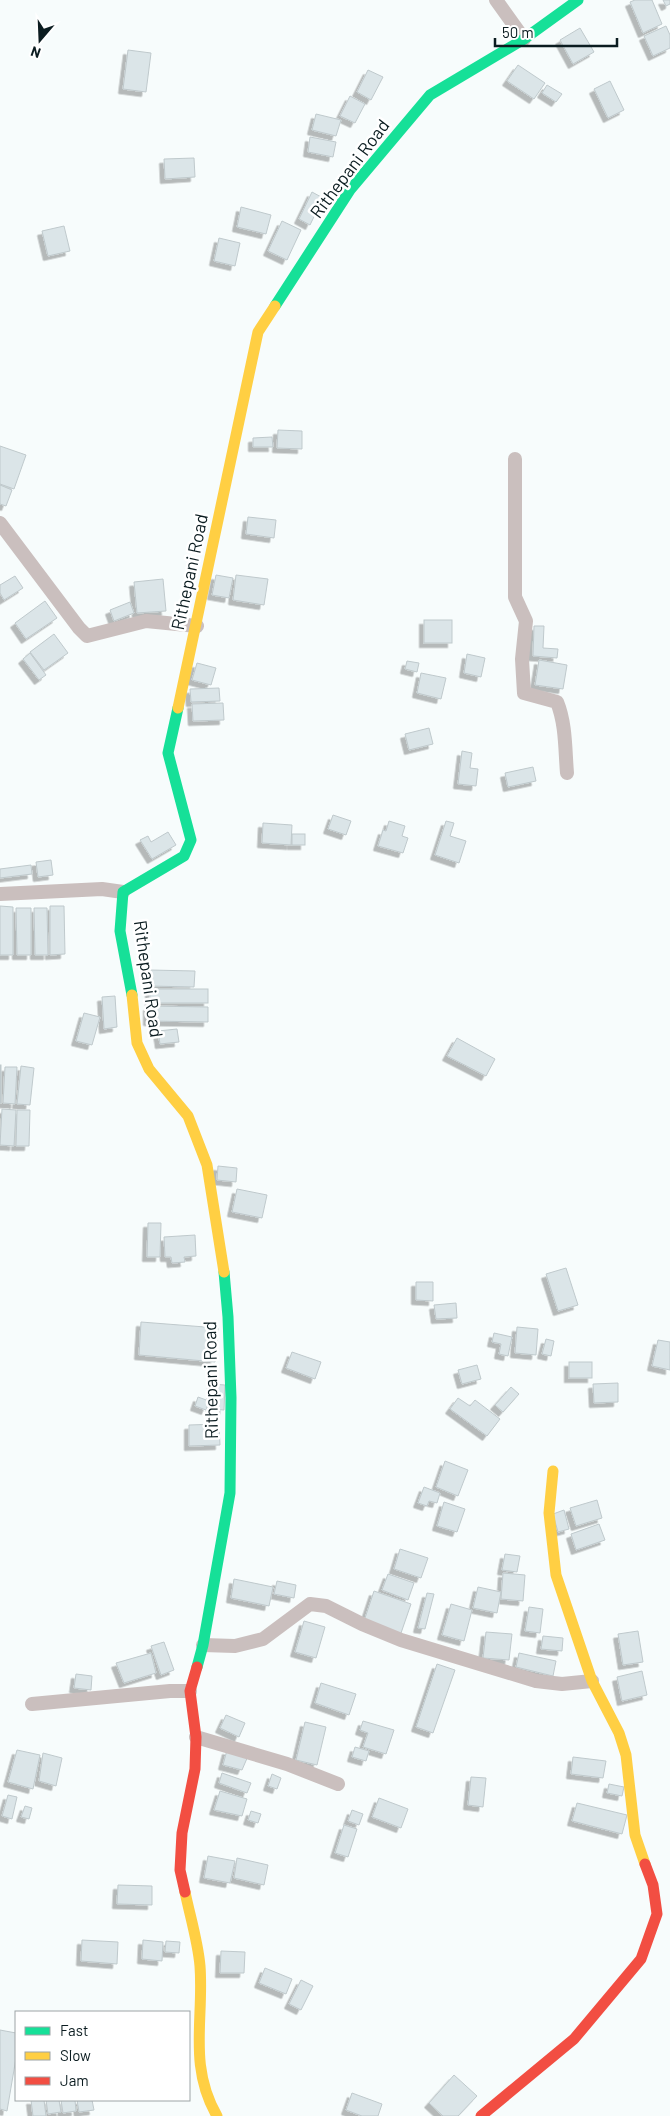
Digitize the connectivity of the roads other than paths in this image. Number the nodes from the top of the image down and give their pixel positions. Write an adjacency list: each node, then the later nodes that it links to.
1 (496, 0): 3 (street)
2 (578, 0): 3 (street, Rithepani Road)
3 (524, 39): 6 (street, Rithepani Road)
4 (515, 459): 7 (street)
5 (0, 523): 6 (street)
6 (197, 626): 8 (street, Rithepani Road)
7 (567, 773)
8 (123, 892): 9 (street); 11 (street, Rithepani Road)
9 (0, 894)
10 (553, 1471): 12 (street)
11 (203, 1645): 12 (street); 13 (street, Rithepani Road)
12 (592, 1681): 18 (street)
13 (190, 1691): 14 (street); 15 (street, Rithepani Road)
14 (32, 1704)
15 (196, 1736): 16 (street); 17 (street, Rithepani Road)
16 (338, 1784)
17 (217, 2116)
18 (482, 2116)

